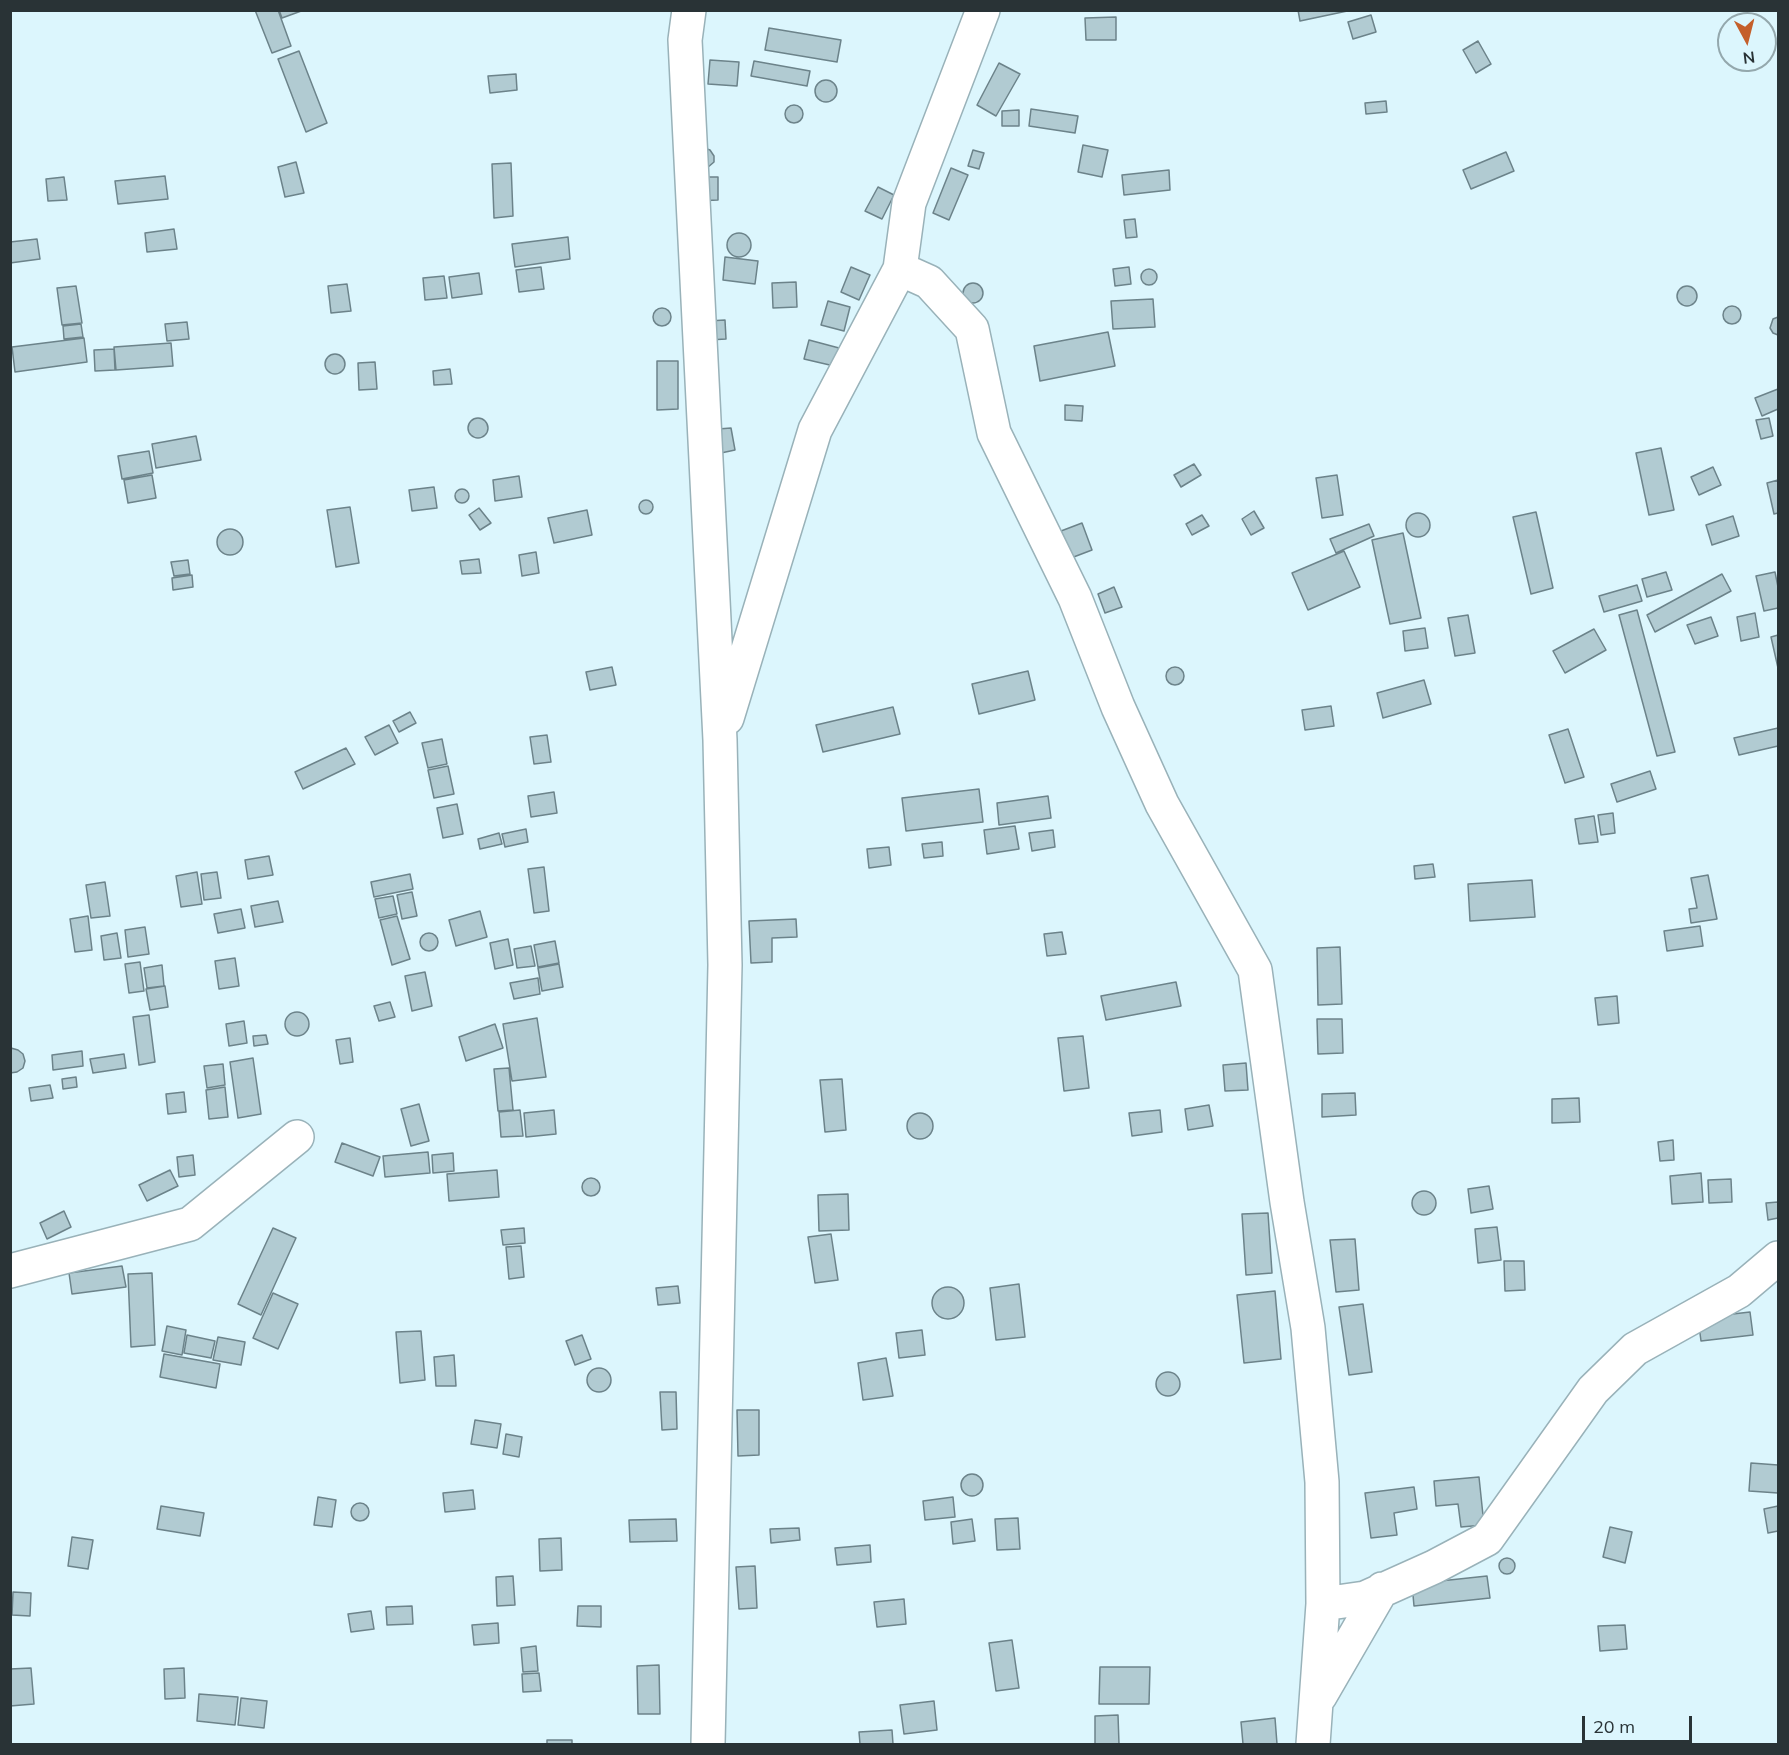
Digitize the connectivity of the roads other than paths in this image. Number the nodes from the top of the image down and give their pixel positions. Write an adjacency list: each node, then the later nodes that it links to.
1 (689, 10): 4 (street)
2 (983, 10): 3 (street)
3 (900, 269): 4 (street); 9 (street)
4 (720, 740): 11 (street)
5 (297, 1137): 7 (street)
6 (1779, 1258): 8 (street)
7 (10, 1271)
8 (1382, 1589): 9 (street); 10 (street)
9 (1323, 1604): 10 (street)
10 (1317, 1703): 12 (street)
11 (708, 1744)
12 (1313, 1744)

